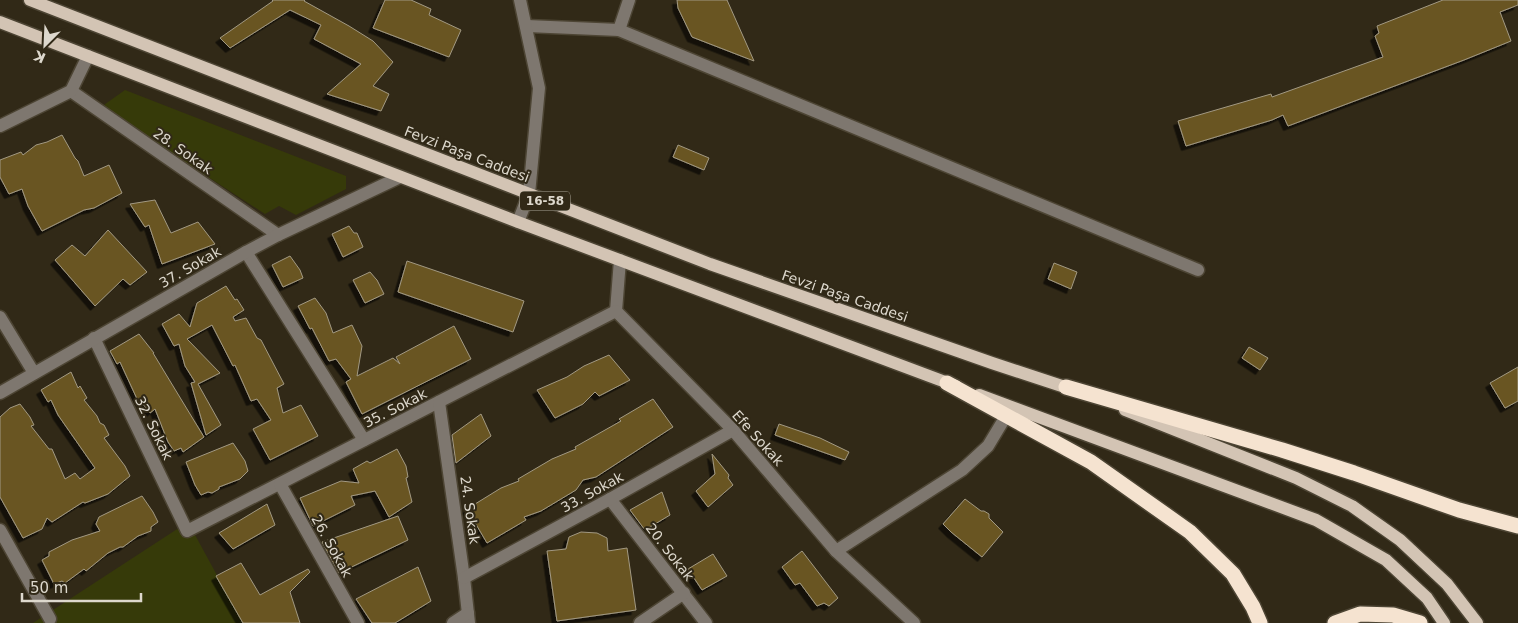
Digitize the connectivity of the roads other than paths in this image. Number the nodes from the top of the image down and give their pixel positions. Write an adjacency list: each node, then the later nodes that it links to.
1 (30, 0): 11 (main road, Fevzi Paşa Caddesi / 16-58)
2 (520, 0): 5 (street)
3 (629, 0): 6 (street)
4 (0, 22): 7 (main road, 16-58)
5 (527, 26): 6 (street); 11 (street)
6 (619, 30): 16 (street)
7 (88, 56): 8 (street); 10 (main road, 16-58)
8 (72, 92): 9 (street); 13 (street, 28. Sokak)
9 (0, 126)
10 (400, 177): 12 (main road, 16-58); 13 (street, 37. Sokak)
11 (528, 194): 12 (street); 22 (main road, Fevzi Paşa Caddesi / 16-58)
12 (518, 222): 15 (main road, 16-58)
13 (278, 235): 14 (street, 37. Sokak)
14 (246, 252): 19 (street, 37. Sokak); 27 (street)
15 (620, 260): 17 (street); 21 (main road, 16-58)
16 (1198, 270)
17 (616, 312): 24 (street, 35. Sokak); 26 (street, Efe Sokak)
18 (0, 317): 20 (street)
19 (94, 338): 20 (street, 37. Sokak); 32 (street, 32. Sokak)
20 (34, 373): 23 (street, 37. Sokak)
21 (947, 383): 25 (highway)
22 (1066, 387): 30 (highway); 47 (main road, Fevzi Paşa Caddesi)
23 (0, 393)
24 (439, 402): 27 (street, 35. Sokak); 34 (street, 24. Sokak)
25 (1007, 411): 33 (street); 43 (highway); 46 (main road)
26 (733, 430): 29 (street, 33. Sokak); 33 (street, Efe Sokak)
27 (364, 440): 28 (street, 35. Sokak)
28 (280, 484): 32 (street, 35. Sokak); 38 (street, 26. Sokak)
29 (610, 499): 34 (street, 33. Sokak); 35 (street, 20. Sokak)
30 (1518, 526)
31 (0, 530): 37 (street)
32 (187, 531)
33 (836, 551): 42 (street, Efe Sokak)
34 (464, 578): 36 (street, 24. Sokak)
35 (684, 593): 40 (street); 41 (street, 20. Sokak)
36 (469, 618): 39 (street)
37 (50, 619)
38 (358, 623)
39 (453, 623)
40 (640, 623)
41 (706, 623)
42 (914, 623)
43 (1260, 623)
44 (1335, 623): 45 (highway)
45 (1420, 623)
46 (1444, 623)
47 (1477, 623)

